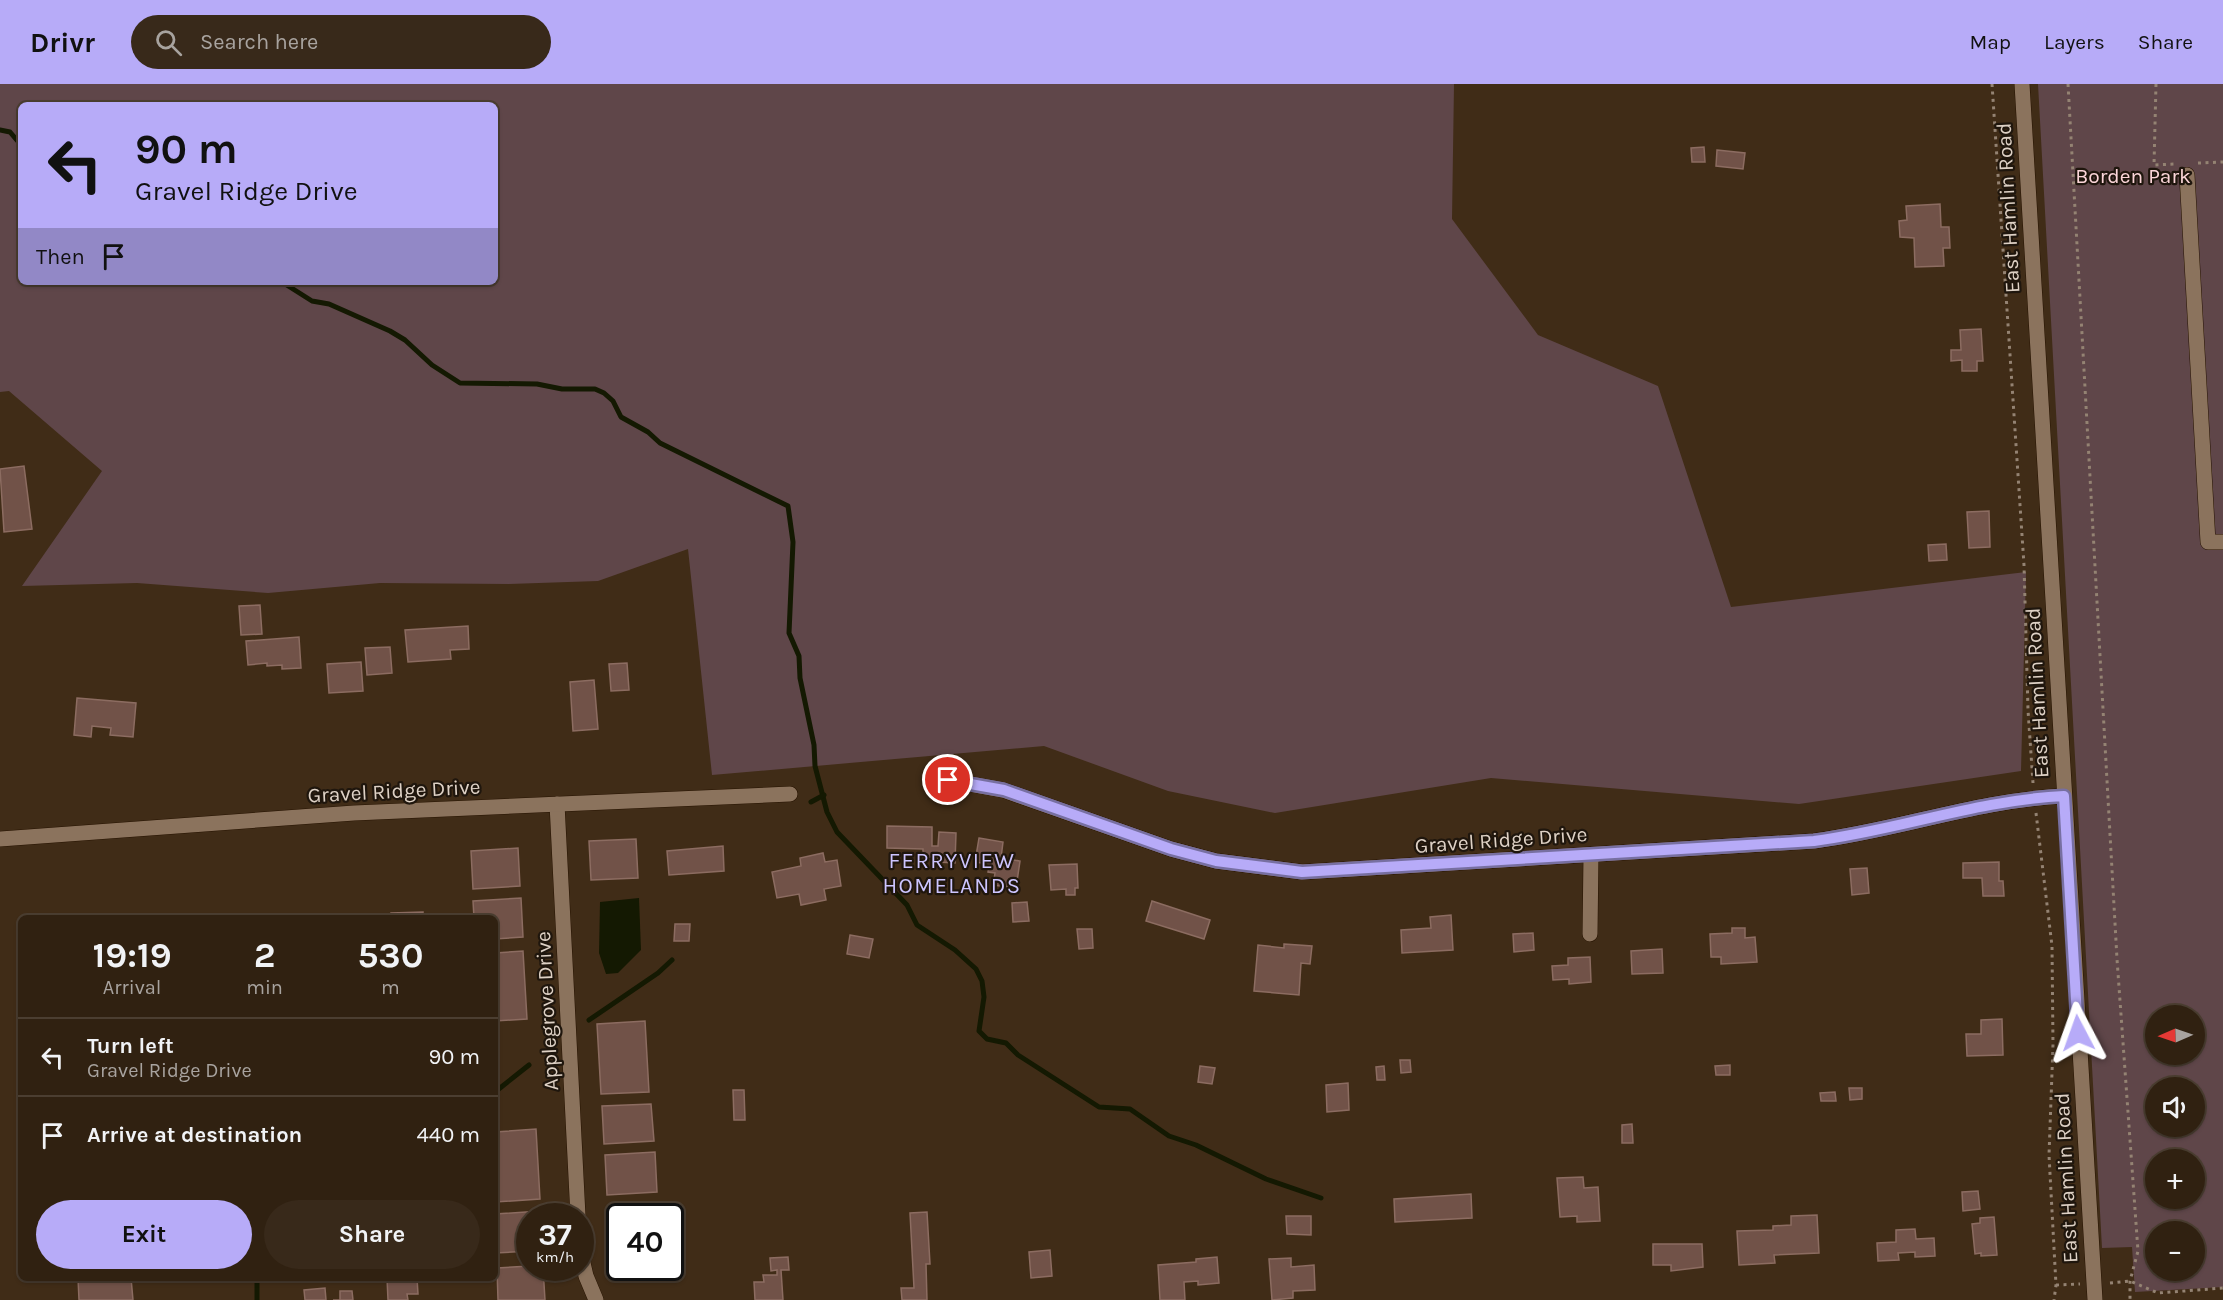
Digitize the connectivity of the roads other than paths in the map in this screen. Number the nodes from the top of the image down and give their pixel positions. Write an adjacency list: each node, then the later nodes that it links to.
1 (2022, 84): 6 (street, East Hamlin Road)
2 (2189, 168): 3 (street)
3 (2223, 542)
4 (948, 780): 9 (street, Gravel Ridge Drive)
5 (790, 794): 7 (street, Gravel Ridge Drive)
6 (2064, 796): 9 (street, Gravel Ridge Drive); 14 (street, East Hamlin Road)
7 (557, 804): 8 (street, Gravel Ridge Drive); 11 (street, Applegrove Drive)
8 (0, 839)
9 (1591, 855): 10 (street)
10 (1590, 934)
11 (577, 1203)
12 (588, 1281): 13 (street)
13 (596, 1300)
14 (2095, 1300)

